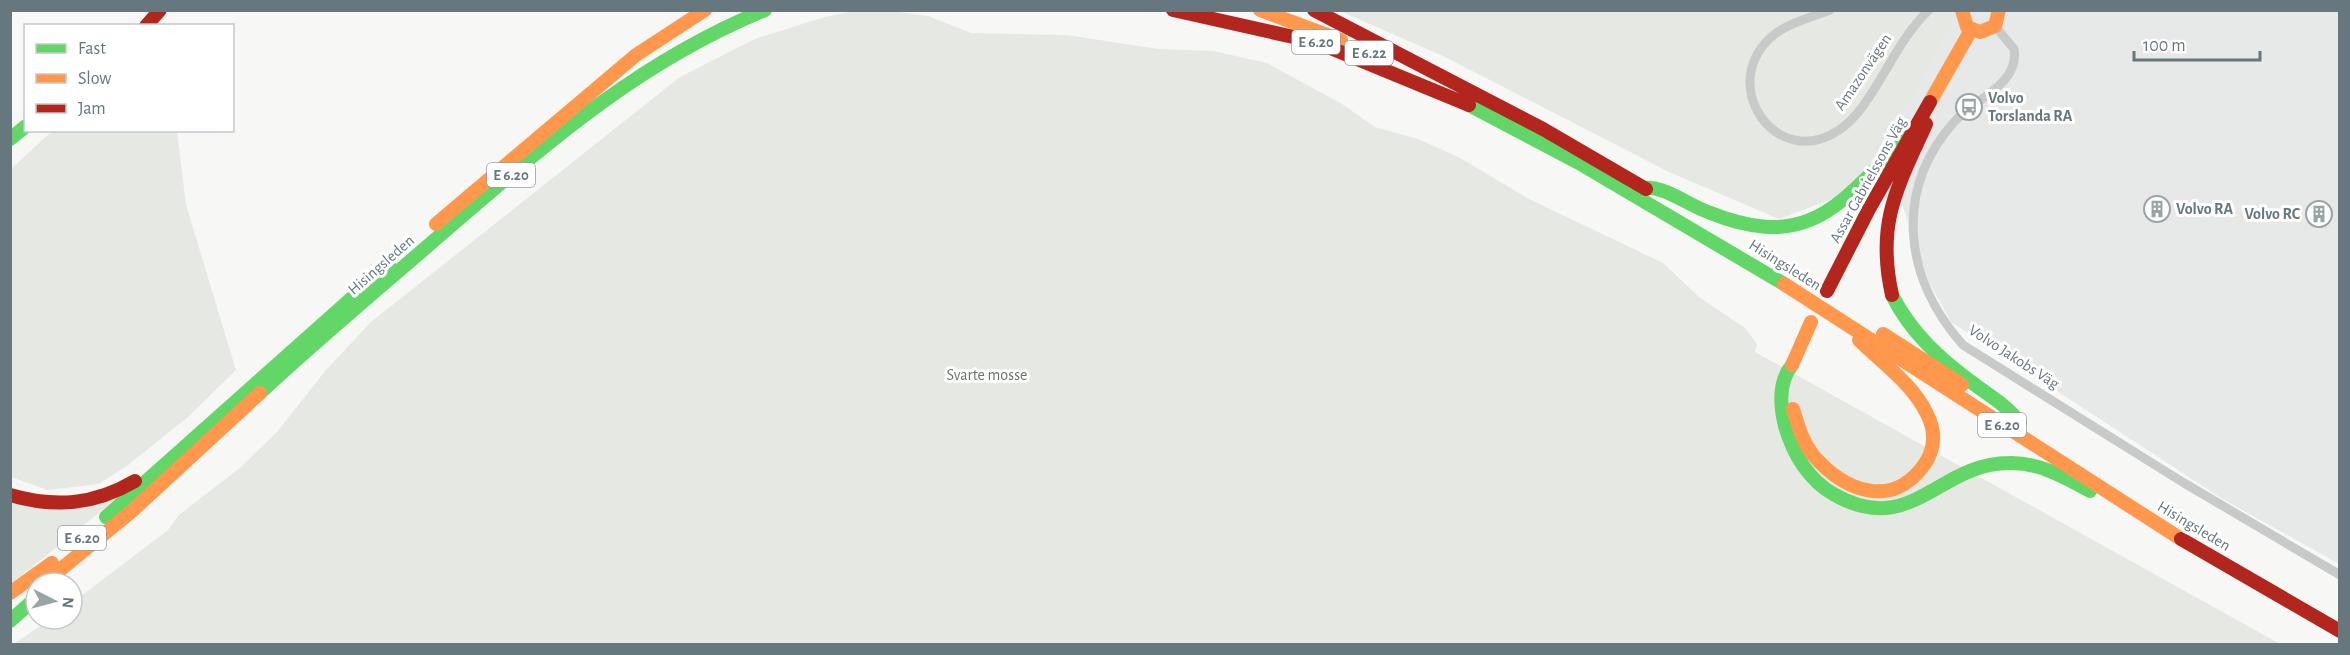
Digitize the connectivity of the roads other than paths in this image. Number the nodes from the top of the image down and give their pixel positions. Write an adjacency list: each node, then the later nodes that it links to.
1 (160, 10): 12 (main road)
2 (705, 10): 27 (main road, Hisingsleden / E 6.20)
3 (765, 10): 29 (main road, Hisingsleden / E 6.20)
4 (1173, 10): 17 (main road, Hisingsleden / E 6.20)
5 (1260, 10): 17 (main road, E 6.22)
6 (1285, 10): 15 (main road, E 6.22)
7 (1314, 10): 15 (main road, Hisingsleden / E 6.20)
8 (1830, 10): 9 (street, Amazonvägen)
9 (1929, 10)
10 (1962, 10): 14 (main road)
11 (1999, 11): 13 (main road)
12 (148, 24)
13 (1995, 26): 14 (main road); 33 (street, Volvo Jakobs Väg)
14 (1971, 30): 16 (main road, Assar Gabrielssons Väg)
15 (1401, 54): 21 (main road, Hisingsleden / E 6.20)
16 (1939, 85): 19 (main road, Assar Gabrielssons Väg); 26 (main road, Assar Gabrielssons Väg / E 6.20)
17 (1473, 107): 23 (main road, Hisingsleden / E 6.20)
18 (24, 128): 20 (main road)
19 (1912, 134): 21 (main road); 22 (main road, Assar Gabrielssons Väg)
20 (10, 139)
21 (1644, 188): 26 (main road, Hisingsleden / E 6.20)
22 (1827, 291)
23 (1833, 314): 25 (main road); 30 (main road, Hisingsleden / E 6.20)
24 (1811, 322): 25 (main road)
25 (1792, 365): 30 (main road)
26 (2020, 423): 38 (main road, Hisingsleden / E 6.20)
27 (160, 468): 28 (main road, E 6.20); 34 (main road, Hisingsleden / E 6.20)
28 (10, 495)
29 (118, 521): 31 (main road, Hisingsleden / E 6.20); 32 (main road, E 6.20)
30 (2173, 534): 40 (main road, Hisingsleden / E 6.20)
31 (58, 571)
32 (66, 571)
33 (2340, 575)
34 (10, 593)
35 (24, 597): 36 (main road)
36 (10, 606)
37 (24, 609): 39 (main road)
38 (2340, 619)
39 (10, 621)
40 (2340, 631)

